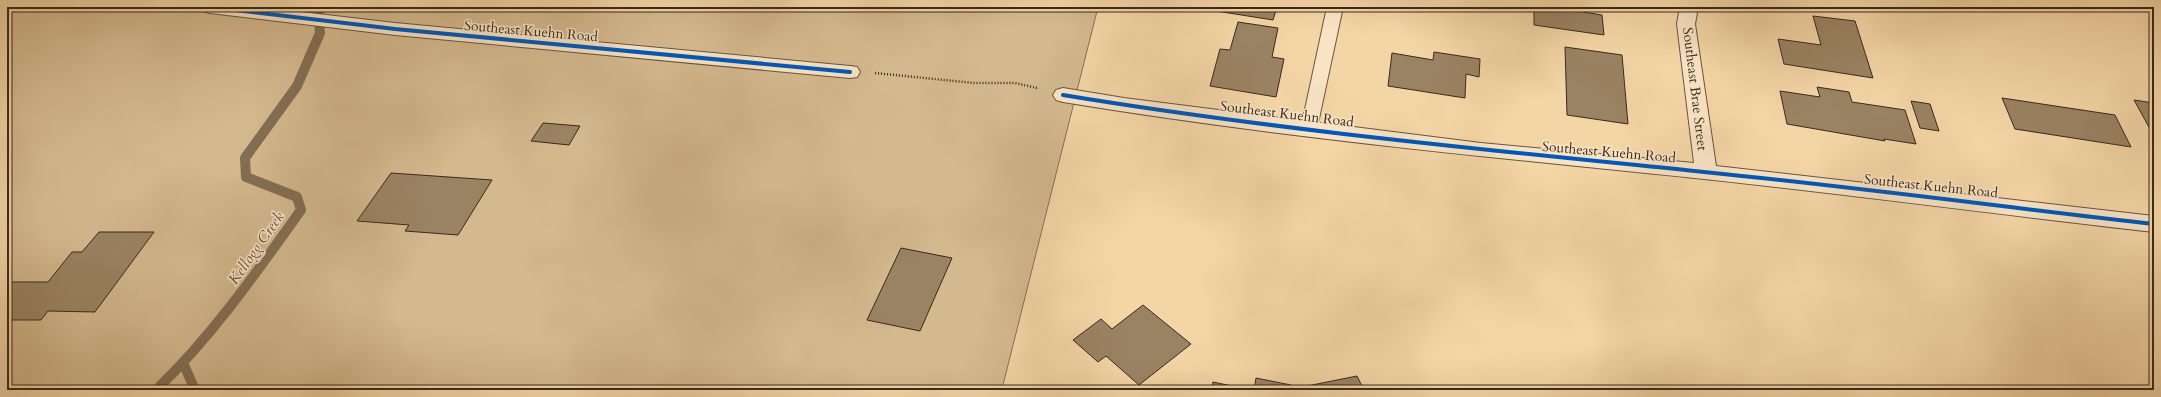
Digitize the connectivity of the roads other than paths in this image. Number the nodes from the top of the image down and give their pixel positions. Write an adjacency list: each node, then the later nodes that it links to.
1 (210, 7): 4 (street, Southeast Kuehn Road)
2 (1334, 7): 6 (lane)
3 (1689, 7): 7 (street, Southeast Brae Street)
4 (850, 72)
5 (1062, 95): 6 (street, Southeast Kuehn Road)
6 (1309, 128): 7 (street, Southeast Kuehn Road)
7 (1706, 172): 8 (street, Southeast Kuehn Road)
8 (2154, 224)

